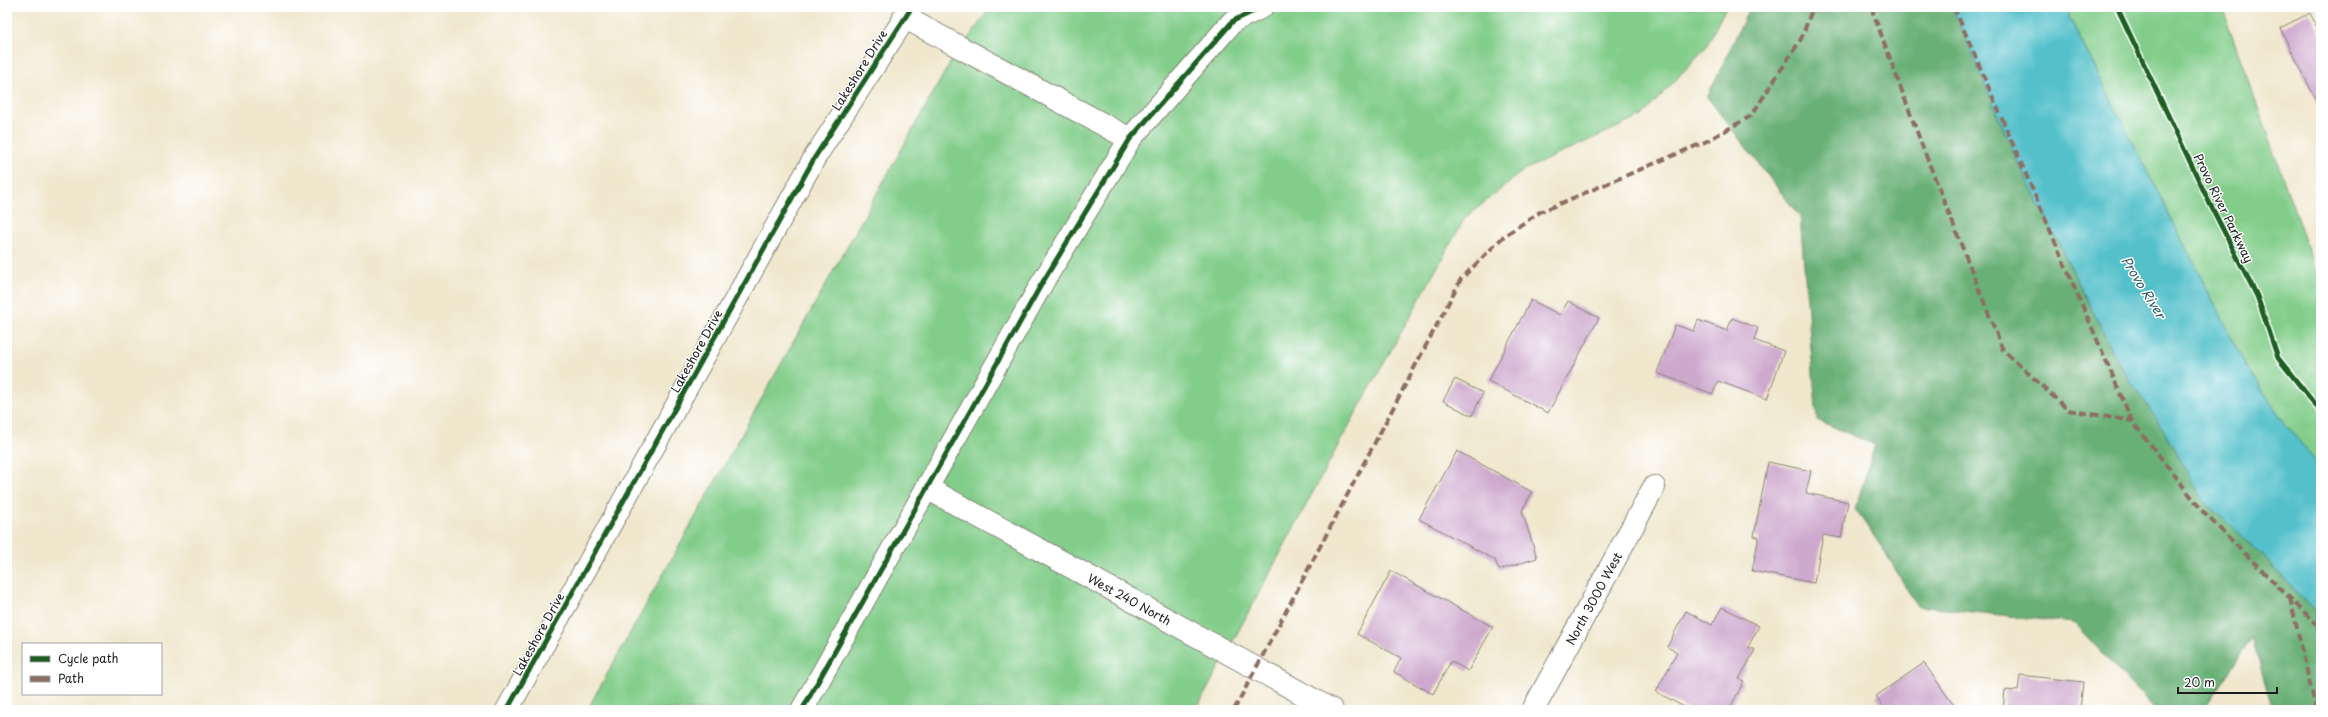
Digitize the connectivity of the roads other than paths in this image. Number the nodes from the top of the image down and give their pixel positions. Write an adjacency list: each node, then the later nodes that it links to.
1 (1262, 7): 3 (street)
2 (908, 12): 3 (street); 6 (street, Lakeshore Drive)
3 (1130, 140): 4 (street)
4 (927, 488): 7 (street); 8 (street, West 240 North)
5 (1654, 488): 9 (street, North 3000 West)
6 (507, 710)
7 (802, 710)
8 (1332, 710)
9 (1533, 710)

